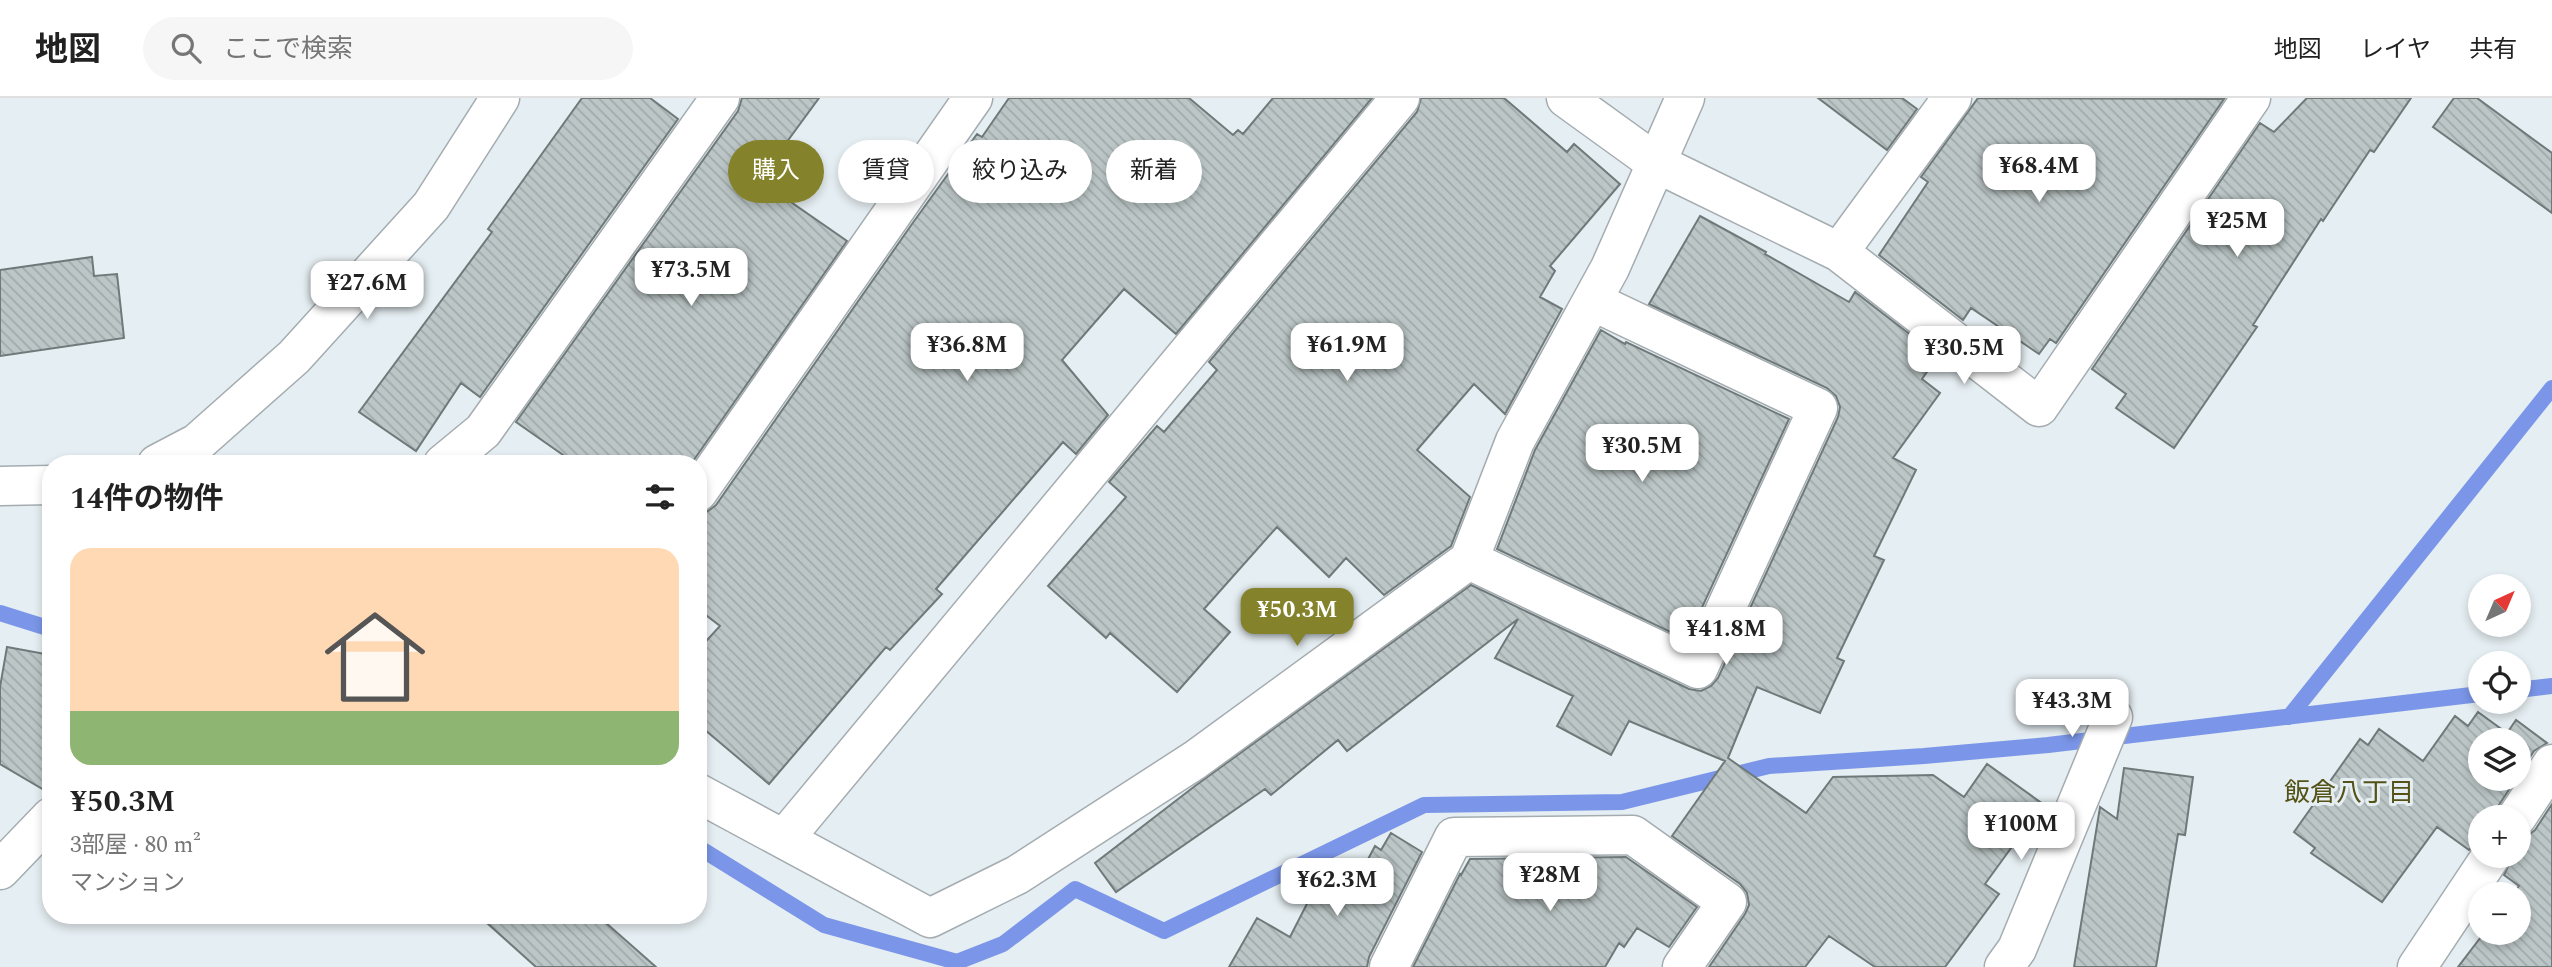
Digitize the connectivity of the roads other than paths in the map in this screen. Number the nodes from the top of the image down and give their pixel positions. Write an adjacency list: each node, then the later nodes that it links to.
1 (500, 98): 12 (street)
2 (720, 98): 13 (street)
3 (973, 98): 14 (street)
4 (1400, 98): 23 (street)
5 (1566, 98): 9 (street)
6 (1685, 98): 9 (street)
7 (1952, 98): 10 (street)
8 (2251, 98): 10 (street)
9 (1656, 163): 10 (street); 11 (street)
10 (1839, 252)
11 (1592, 301): 17 (street); 17 (street)
12 (174, 455)
13 (454, 455)
14 (707, 479)
15 (42, 485): 16 (street)
16 (0, 486)
17 (1469, 560): 23 (street)
18 (2113, 717): 28 (street)
19 (2552, 764): 21 (street)
20 (707, 798): 23 (street)
21 (2525, 805)
22 (42, 826): 25 (street)
23 (784, 838)
24 (2483, 868): 29 (street)
25 (0, 870)
26 (1389, 967): 27 (street)
27 (1682, 967)
28 (2004, 967)
29 (2417, 967)

